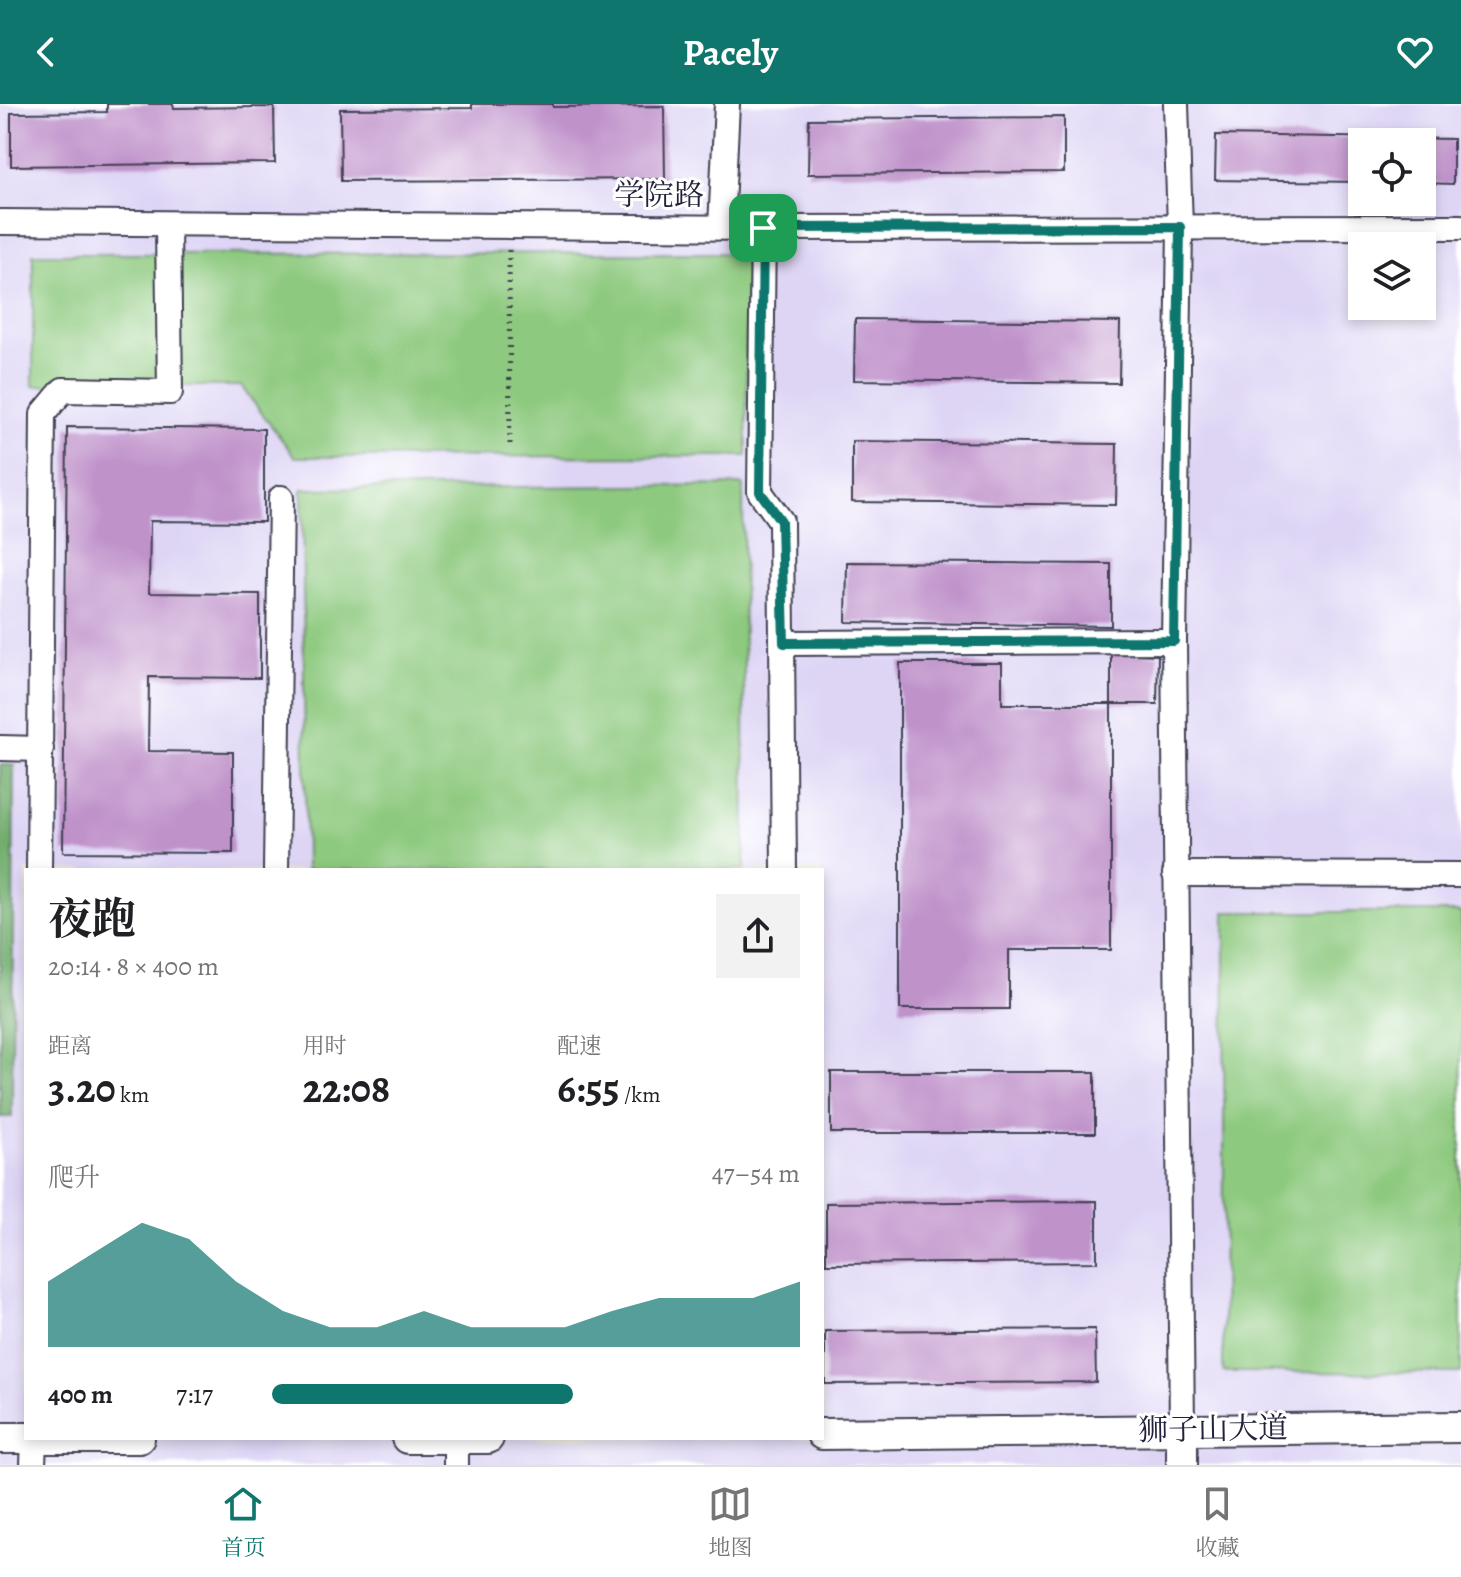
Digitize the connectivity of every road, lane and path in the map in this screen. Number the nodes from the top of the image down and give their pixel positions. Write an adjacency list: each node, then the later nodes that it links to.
1 (727, 104): 7 (street)
2 (1176, 104): 8 (street)
3 (0, 222): 5 (street, 学院路)
4 (1459, 224): 8 (street, 学院路)
5 (168, 225): 6 (street, 学院路); 15 (street)
6 (509, 226): 7 (street, 学院路); 10 (path)
7 (721, 227): 9 (street, 学院路)
8 (1180, 227): 9 (street, 学院路); 12 (street)
9 (763, 228): 13 (street)
10 (510, 449)
11 (281, 498): 17 (street)
12 (1174, 641): 13 (street); 19 (street)
13 (784, 643): 18 (street)
14 (0, 748): 15 (street)
15 (41, 749): 16 (street)
16 (39, 868)
17 (276, 868)
18 (784, 868)
19 (1175, 874): 20 (street); 22 (street)
20 (1461, 875)
21 (1461, 1427): 22 (street, 狮子山大道)
22 (1182, 1429): 23 (street, 狮子山大道); 30 (street)
23 (824, 1434)
24 (0, 1438): 25 (street)
25 (24, 1438)
26 (34, 1440): 28 (street)
27 (456, 1440): 29 (street)
28 (33, 1465)
29 (456, 1465)
30 (1182, 1465)

